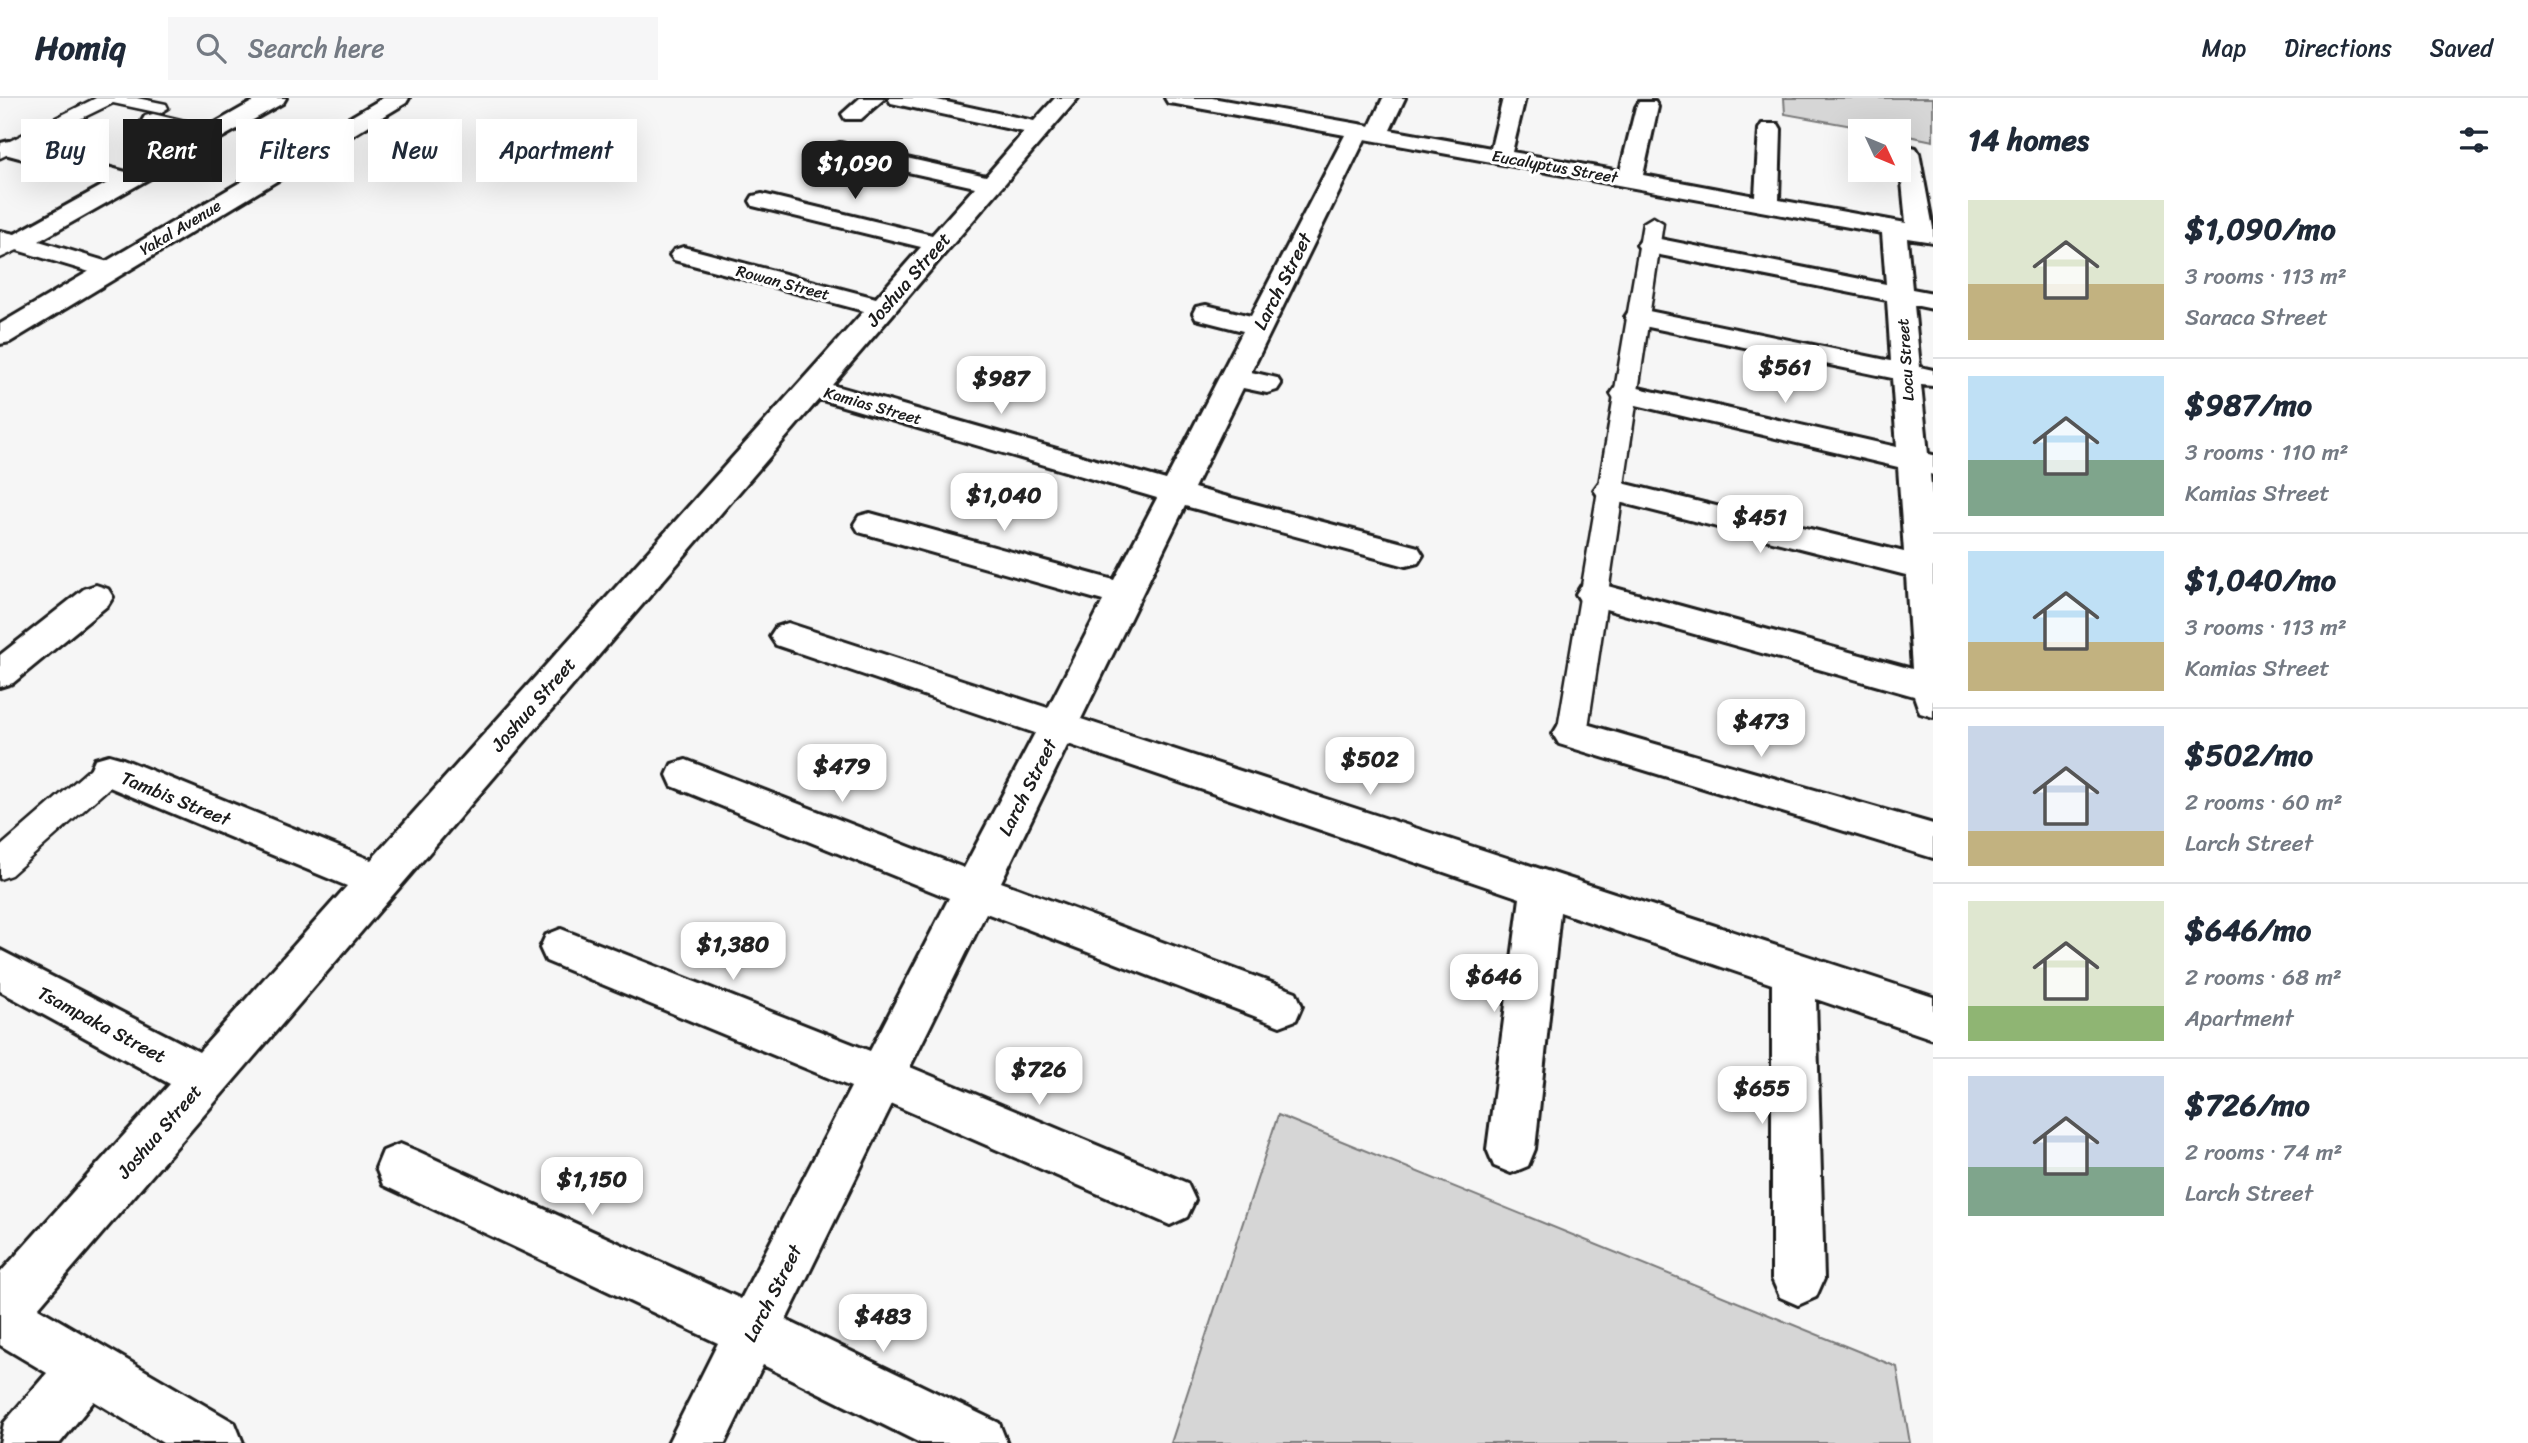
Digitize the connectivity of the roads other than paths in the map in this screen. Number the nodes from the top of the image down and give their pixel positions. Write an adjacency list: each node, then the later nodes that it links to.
1 (111, 98): 13 (lane); 19 (lane)
2 (275, 98): 15 (street)
3 (398, 98): 34 (street, Yakal Avenue)
4 (874, 98): 12 (street)
5 (899, 98): 16 (street)
6 (1067, 98): 16 (street, Joshua Street)
7 (1176, 98): 10 (street, Eucalyptus Street)
8 (1394, 98): 18 (street, Larch Street)
9 (1514, 98): 21 (street)
10 (1257, 105): 18 (street, Eucalyptus Street)
11 (1647, 107): 23 (street)
12 (853, 114)
13 (156, 115): 14 (street)
14 (167, 119)
15 (222, 127)
16 (1039, 129): 26 (street, Joshua Street)
17 (1770, 129): 28 (street)
18 (1368, 133): 21 (street, Eucalyptus Street); 40 (street, Larch Street)
19 (5, 150): 22 (street)
20 (840, 150): 26 (street)
21 (1500, 156): 23 (street, Eucalyptus Street)
22 (123, 178)
23 (1630, 180): 28 (street, Eucalyptus Street)
24 (126, 182): 31 (street)
25 (1911, 182): 29 (street, Locu Street)
26 (991, 184): 32 (street, Joshua Street)
27 (762, 201): 32 (street)
28 (1767, 205): 29 (street, Eucalyptus Street)
29 (1916, 231): 35 (street, Locu Street)
30 (1652, 234): 35 (street); 39 (lane)
31 (6, 244): 34 (street)
32 (938, 244): 37 (street, Joshua Street)
33 (683, 255): 37 (street, Rowan Street)
34 (109, 270): 41 (street, Yakal Avenue)
35 (1900, 294): 36 (street); 42 (street, Locu Street)
36 (1933, 301)
37 (882, 308): 43 (street, Joshua Street)
38 (1206, 313): 40 (street)
39 (1639, 317): 42 (street); 44 (lane)
40 (1259, 327): 47 (street, Larch Street)
41 (0, 336)
42 (1920, 376): 45 (street, Locu Street)
43 (812, 388): 47 (street, Kamias Street); 63 (street, Joshua Street)
44 (1625, 394): 45 (street); 46 (lane)
45 (1922, 462): 50 (street, Locu Street)
46 (1610, 491): 50 (street); 51 (lane)
47 (1176, 493): 49 (street, Kamias Street); 52 (street, Larch Street)
48 (870, 524): 52 (street)
49 (1405, 555)
50 (1928, 569): 56 (street, Locu Street)
51 (1593, 594): 56 (street); 58 (lane)
52 (1124, 595): 57 (street, Larch Street)
53 (96, 597): 55 (street)
54 (788, 636): 57 (street)
55 (0, 674)
56 (1933, 693)
57 (1059, 724): 64 (street); 65 (street, Larch Street)
58 (1572, 734): 61 (street)
59 (109, 770): 62 (lane, Tambis Street); 63 (street, Tambis Street)
60 (686, 775): 65 (street)
61 (1933, 841)
62 (0, 866)
63 (377, 880): 72 (street, Joshua Street)
64 (1542, 887): 68 (street); 73 (street)
65 (974, 890): 69 (street); 71 (street, Larch Street)
66 (561, 948): 71 (street)
67 (0, 969): 72 (street, Tsampaka Street)
68 (1794, 972): 70 (street); 76 (street)
69 (1280, 1006)
70 (1933, 1018)
71 (881, 1077): 75 (street); 78 (street, Larch Street)
72 (205, 1079): 77 (street, Joshua Street)
73 (1511, 1149)
74 (400, 1168): 78 (street)
75 (1170, 1200)
76 (1798, 1279)
77 (0, 1313): 79 (street)
78 (753, 1332): 82 (street, Larch Street); 83 (street)
79 (88, 1367): 80 (street); 81 (street)
80 (24, 1443)
81 (215, 1443)
82 (696, 1443)
83 (979, 1443)

